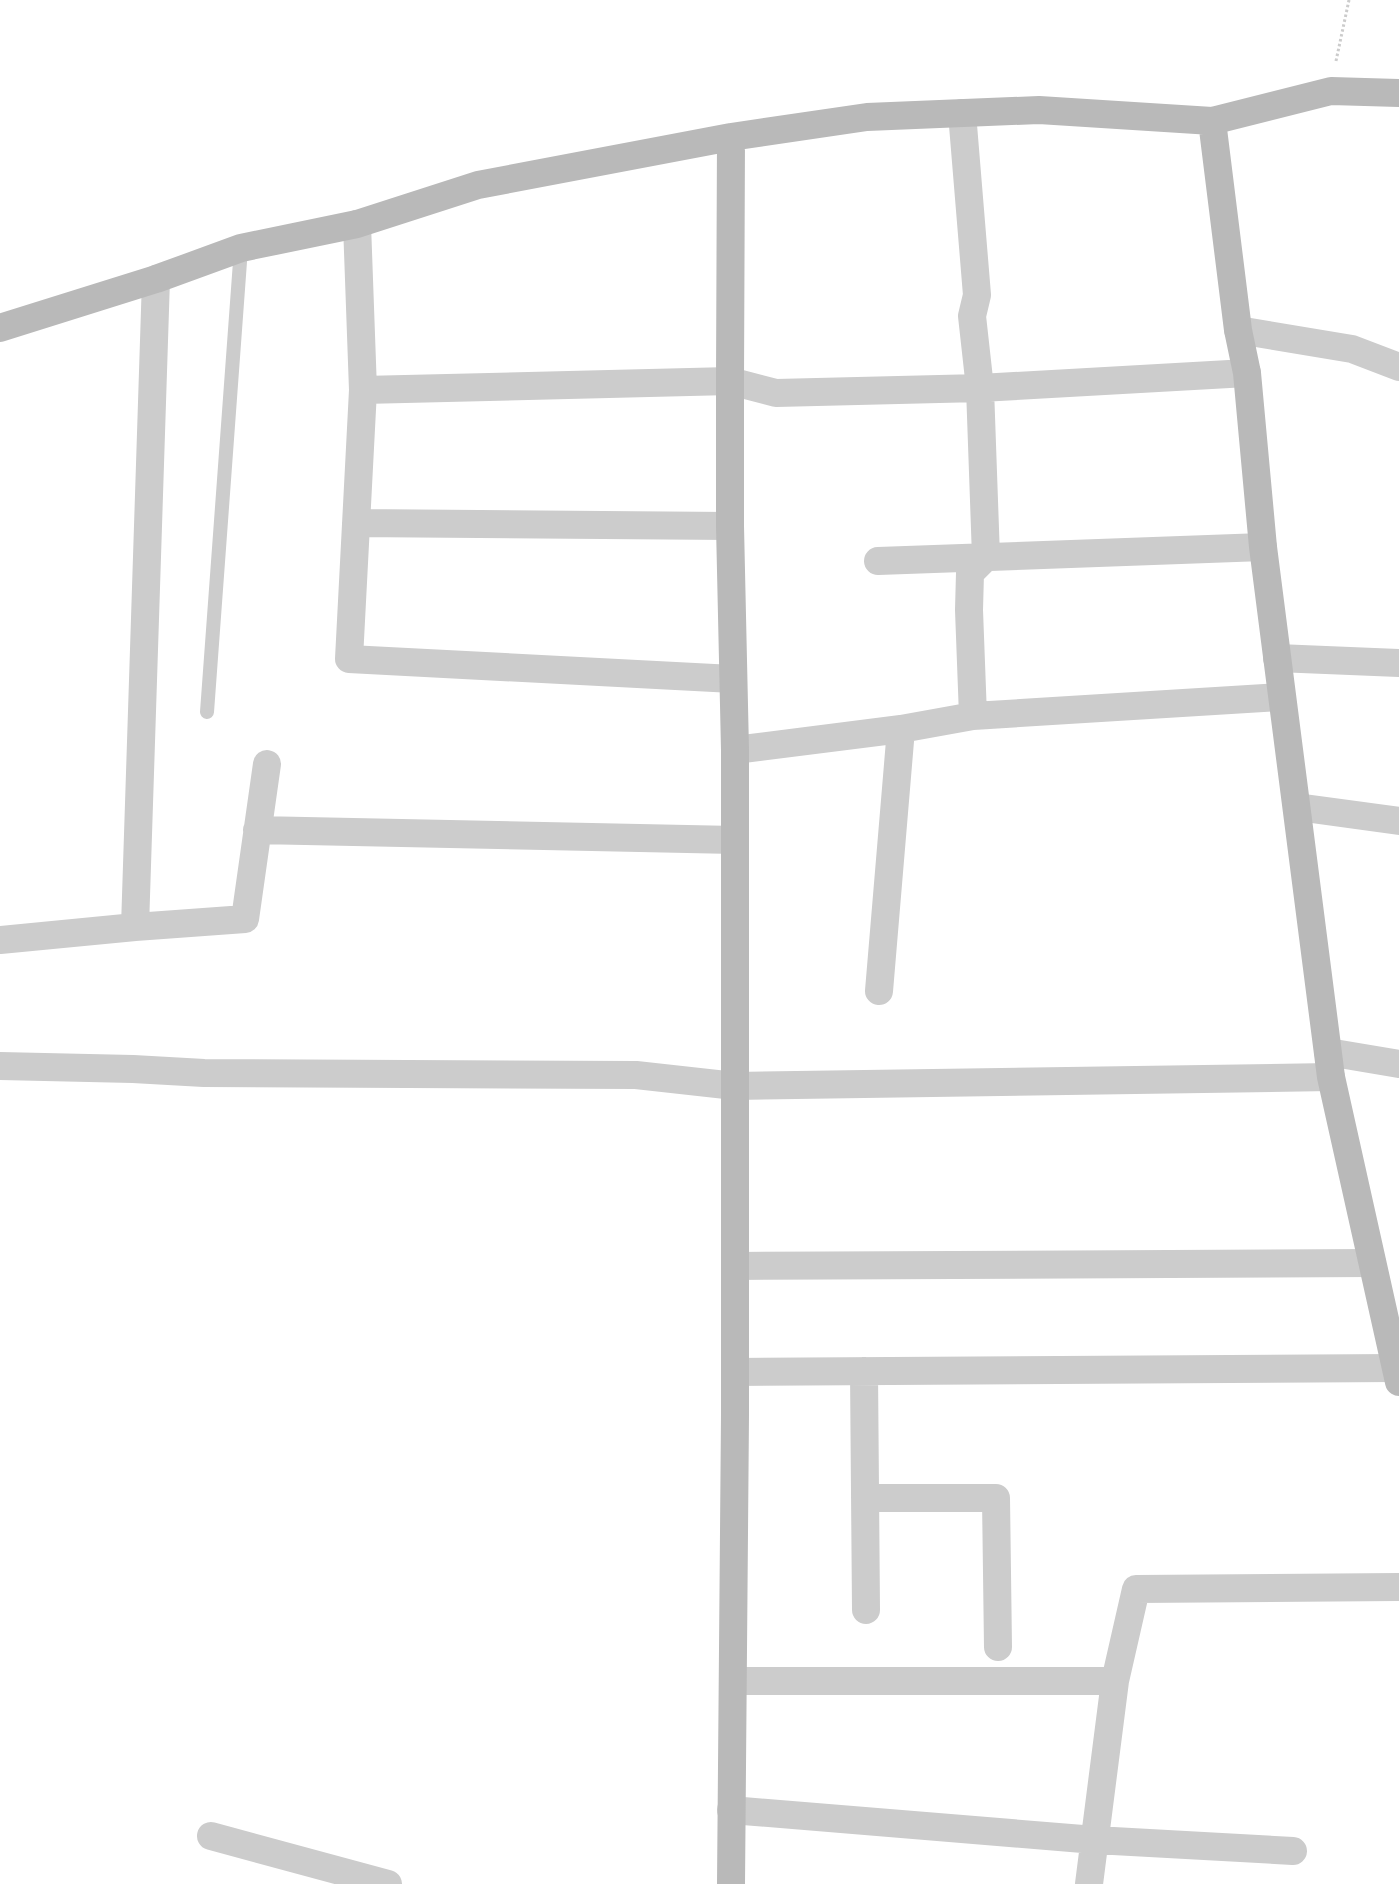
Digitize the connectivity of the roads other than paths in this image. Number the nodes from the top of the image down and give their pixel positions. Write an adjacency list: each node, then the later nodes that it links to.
1 (1399, 93): 3 (street)
2 (962, 113): 3 (street); 4 (street); 13 (street)
3 (1212, 121): 9 (street)
4 (731, 138): 5 (street); 12 (street)
5 (357, 224): 6 (street); 14 (street)
6 (241, 248): 7 (street); 24 (lane)
7 (156, 278): 8 (street); 33 (street)
8 (0, 328)
9 (1238, 330): 10 (street); 11 (street)
10 (1399, 367)
11 (1247, 373): 13 (street); 17 (street)
12 (730, 381): 13 (street); 14 (street); 16 (street)
13 (980, 388): 18 (street)
14 (363, 390): 15 (street)
15 (356, 523): 16 (street); 22 (street)
16 (730, 526): 22 (street)
17 (1263, 547): 18 (street); 20 (street)
18 (986, 557): 19 (street); 25 (street)
19 (878, 561)
20 (1277, 658): 21 (street); 23 (street)
21 (1399, 662)
22 (733, 679): 27 (street)
23 (1281, 697): 25 (street); 29 (street)
24 (207, 712)
25 (973, 716): 26 (street)
26 (901, 729): 27 (street); 35 (street)
27 (735, 750): 32 (street)
28 (266, 764): 31 (street)
29 (1298, 807): 30 (street); 37 (street)
30 (1399, 821)
31 (257, 830): 32 (street); 33 (street)
32 (735, 840): 39 (street)
33 (136, 927): 34 (street)
34 (0, 940)
35 (879, 992)
36 (1399, 1064): 37 (street)
37 (1330, 1065): 39 (street); 40 (street)
38 (0, 1066): 39 (street)
39 (735, 1086): 41 (street)
40 (1372, 1264): 41 (street); 44 (street)
41 (735, 1266): 43 (street)
42 (864, 1371): 43 (street); 44 (street); 45 (street)
43 (735, 1372): 50 (street)
44 (1397, 1375)
45 (865, 1498): 47 (street); 48 (street)
46 (1399, 1587): 49 (street)
47 (866, 1610)
48 (998, 1648)
49 (1114, 1680): 50 (street); 53 (street)
50 (733, 1681): 51 (street)
51 (732, 1810): 53 (street); 56 (street)
52 (210, 1836): 55 (street)
53 (1094, 1840): 54 (street); 57 (street)
54 (1293, 1851)
55 (388, 1884)
56 (731, 1884)
57 (1089, 1884)

